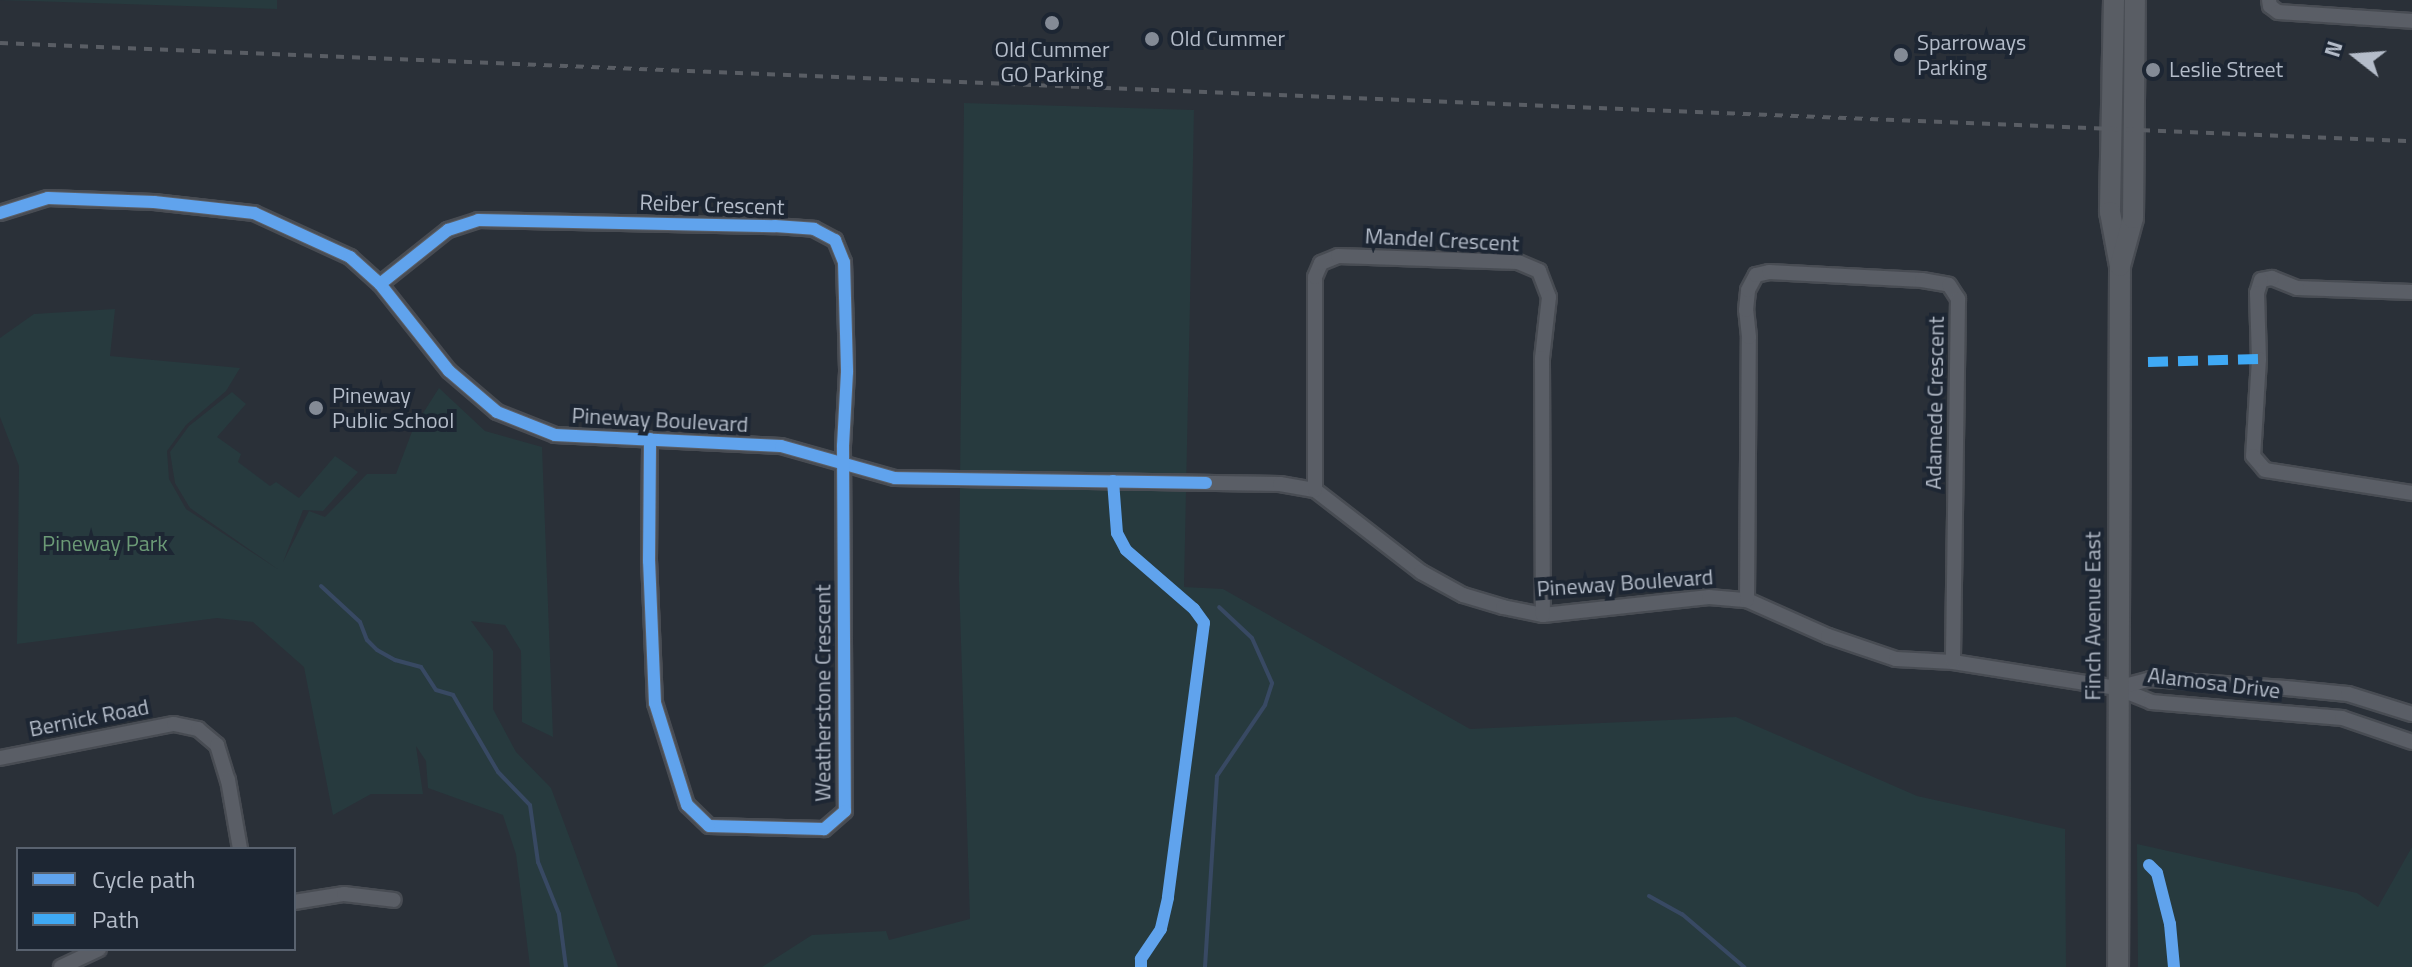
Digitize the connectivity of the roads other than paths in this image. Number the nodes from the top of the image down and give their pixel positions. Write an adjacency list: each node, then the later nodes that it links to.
1 (2114, 0): 6 (main road, Finch Avenue East)
2 (2135, 0): 6 (main road, Finch Avenue East)
3 (2269, 0): 4 (street)
4 (2412, 21)
5 (0, 213): 7 (street, Pineway Boulevard)
6 (2120, 266): 16 (main road, Finch Avenue East)
7 (380, 284): 9 (street, Pineway Boulevard); 10 (street, Reiber Crescent)
8 (2412, 292): 12 (street)
9 (650, 439): 10 (street, Pineway Boulevard); 10 (street, Weatherstone Crescent)
10 (844, 463): 11 (street, Pineway Boulevard)
11 (1315, 490): 14 (street, Pineway Boulevard); 14 (street, Mandel Crescent)
12 (2412, 493)
13 (1747, 600): 14 (street, Pineway Boulevard); 15 (street, Pineway Boulevard); 15 (street, Adamede Crescent)
14 (1543, 615)
15 (1953, 662): 16 (street, Pineway Boulevard)
16 (2117, 688): 17 (street, Alamosa Drive); 18 (street, Alamosa Drive); 25 (main road, Finch Avenue East)
17 (2412, 714)
18 (2412, 742)
19 (0, 758): 20 (street, Bernick Road)
20 (240, 847)
21 (394, 900): 22 (street)
22 (296, 902)
23 (95, 951): 24 (street)
24 (61, 967)
25 (2118, 967)

